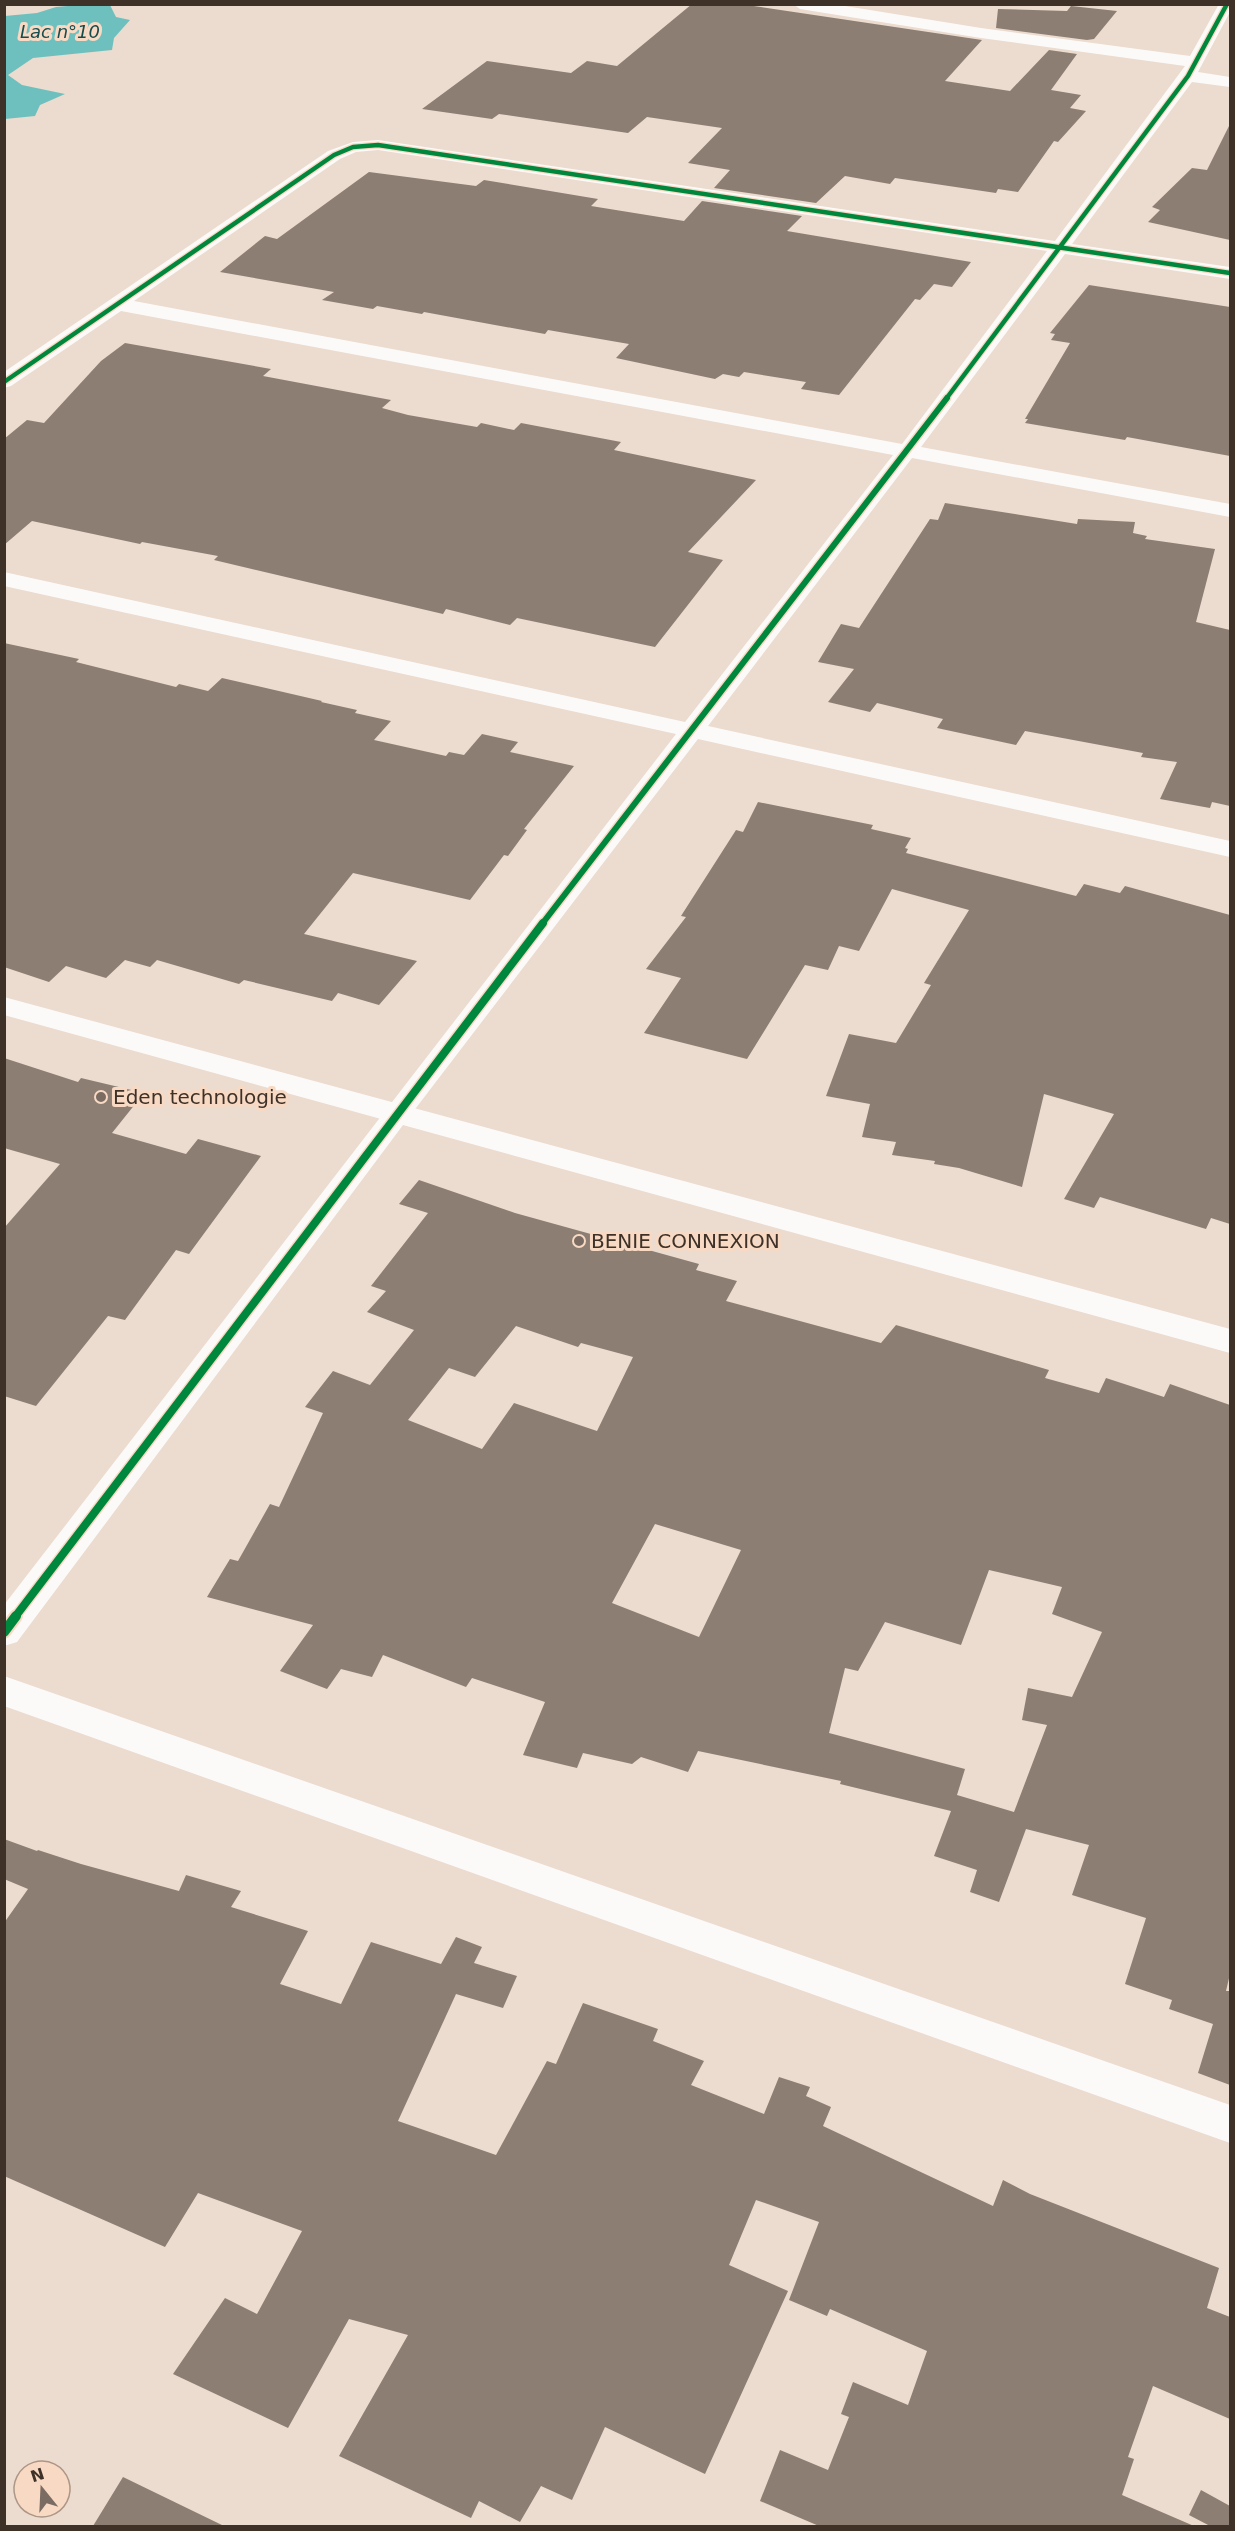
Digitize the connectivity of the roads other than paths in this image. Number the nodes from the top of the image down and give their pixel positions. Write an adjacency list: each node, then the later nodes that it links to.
1 (800, 4): 3 (street)
2 (1227, 4): 3 (street)
3 (1192, 69): 4 (street); 5 (street)
4 (1230, 82)
5 (1060, 247): 6 (street); 7 (street); 9 (street)
6 (1230, 273)
7 (116, 304): 8 (street); 9 (street)
8 (4, 382)
9 (907, 451): 10 (street); 12 (street)
10 (1230, 511)
11 (4, 579): 12 (street)
12 (690, 731): 13 (street); 15 (street)
13 (1230, 849)
14 (4, 1006): 15 (street)
15 (396, 1114): 16 (street); 17 (street)
16 (1230, 1341)
17 (4, 1632)
18 (4, 1691): 19 (street)
19 (1230, 2124)

